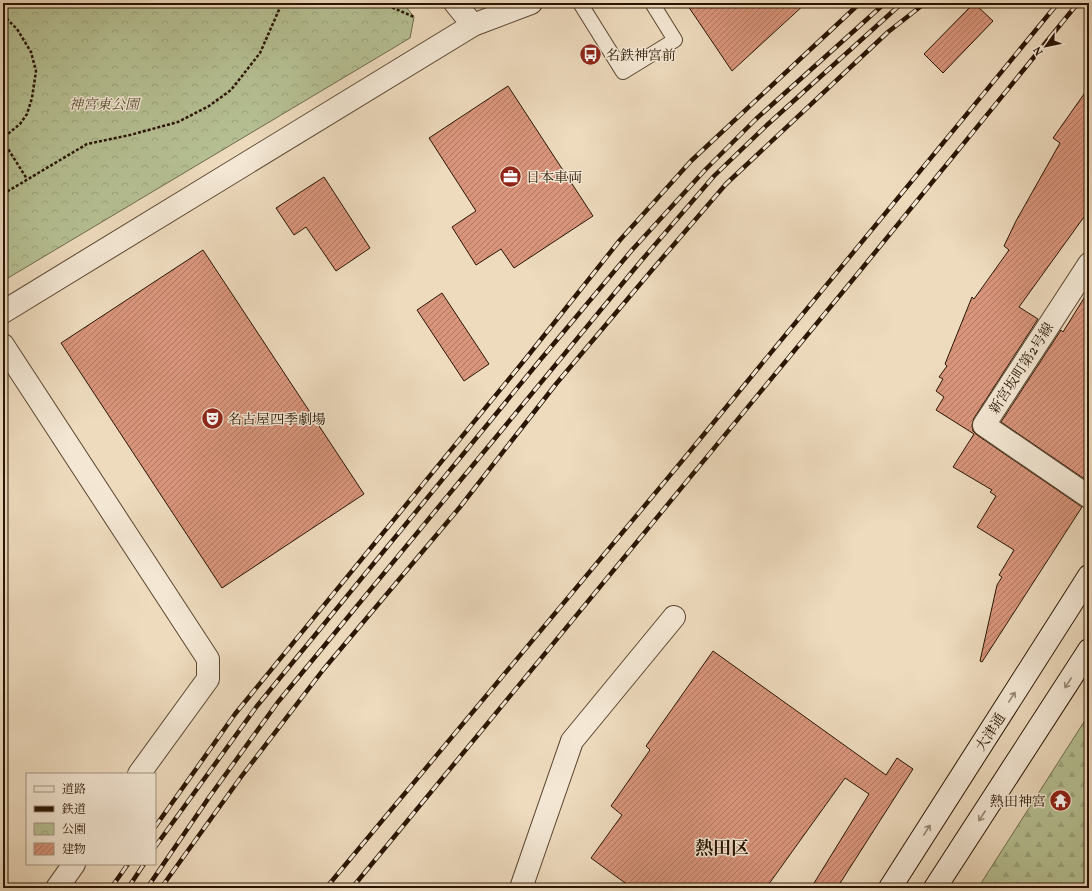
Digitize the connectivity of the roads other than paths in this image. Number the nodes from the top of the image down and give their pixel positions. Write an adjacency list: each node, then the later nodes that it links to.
1 (455, 3): 5 (street)
2 (531, 3): 5 (street)
3 (580, 3): 4 (lane)
4 (652, 3)
5 (473, 25): 7 (street)
6 (1089, 265): 9 (street, 新宮坂町第2号線)
7 (3, 312)
8 (3, 345): 13 (street)
9 (1089, 496)
10 (1089, 576): 17 (street, 大津通, one-way to 10)
11 (674, 617): 16 (street)
12 (1089, 650): 18 (street, one-way to 18)
13 (140, 773)
14 (73, 865): 15 (street)
15 (57, 888)
16 (521, 888)
17 (890, 888)
18 (935, 888)

